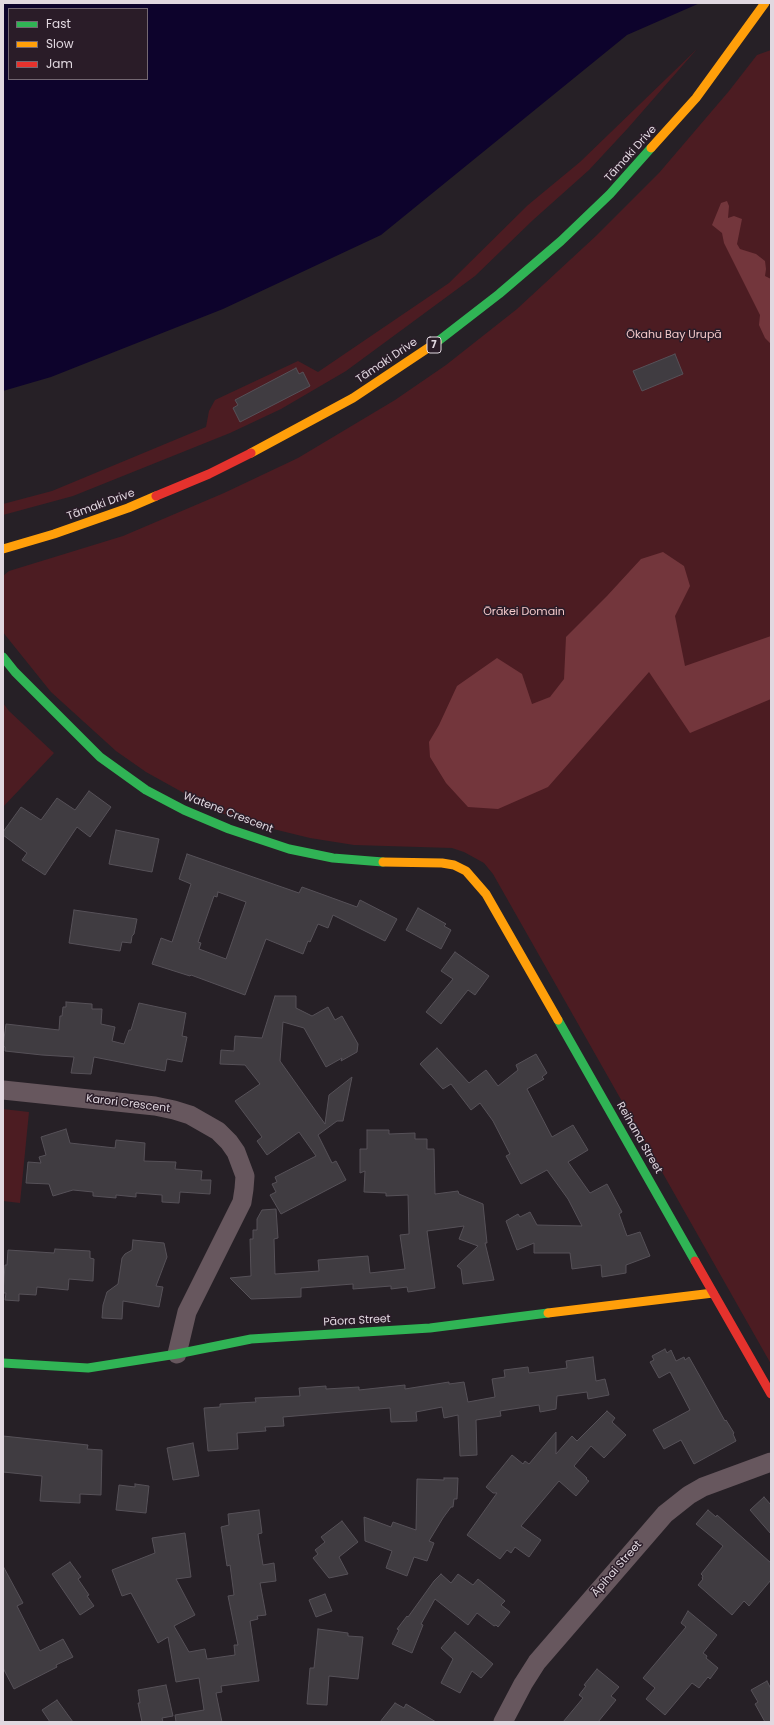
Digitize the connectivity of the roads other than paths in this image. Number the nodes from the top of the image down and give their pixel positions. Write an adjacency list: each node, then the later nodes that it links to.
1 (765, 10): 2 (street, Tāmaki Drive / 7)
2 (3, 549)
3 (3, 657): 4 (street, Watene Crescent)
4 (486, 894): 6 (street, Reihana Street)
5 (3, 1090): 7 (street, Karori Crescent)
6 (713, 1293): 7 (street, Pāora Street); 9 (street, Reihana Street)
7 (177, 1354): 8 (street, Pāora Street)
8 (3, 1362)
9 (771, 1394)
10 (771, 1462): 11 (street, Āpihai Street)
11 (502, 1722)

